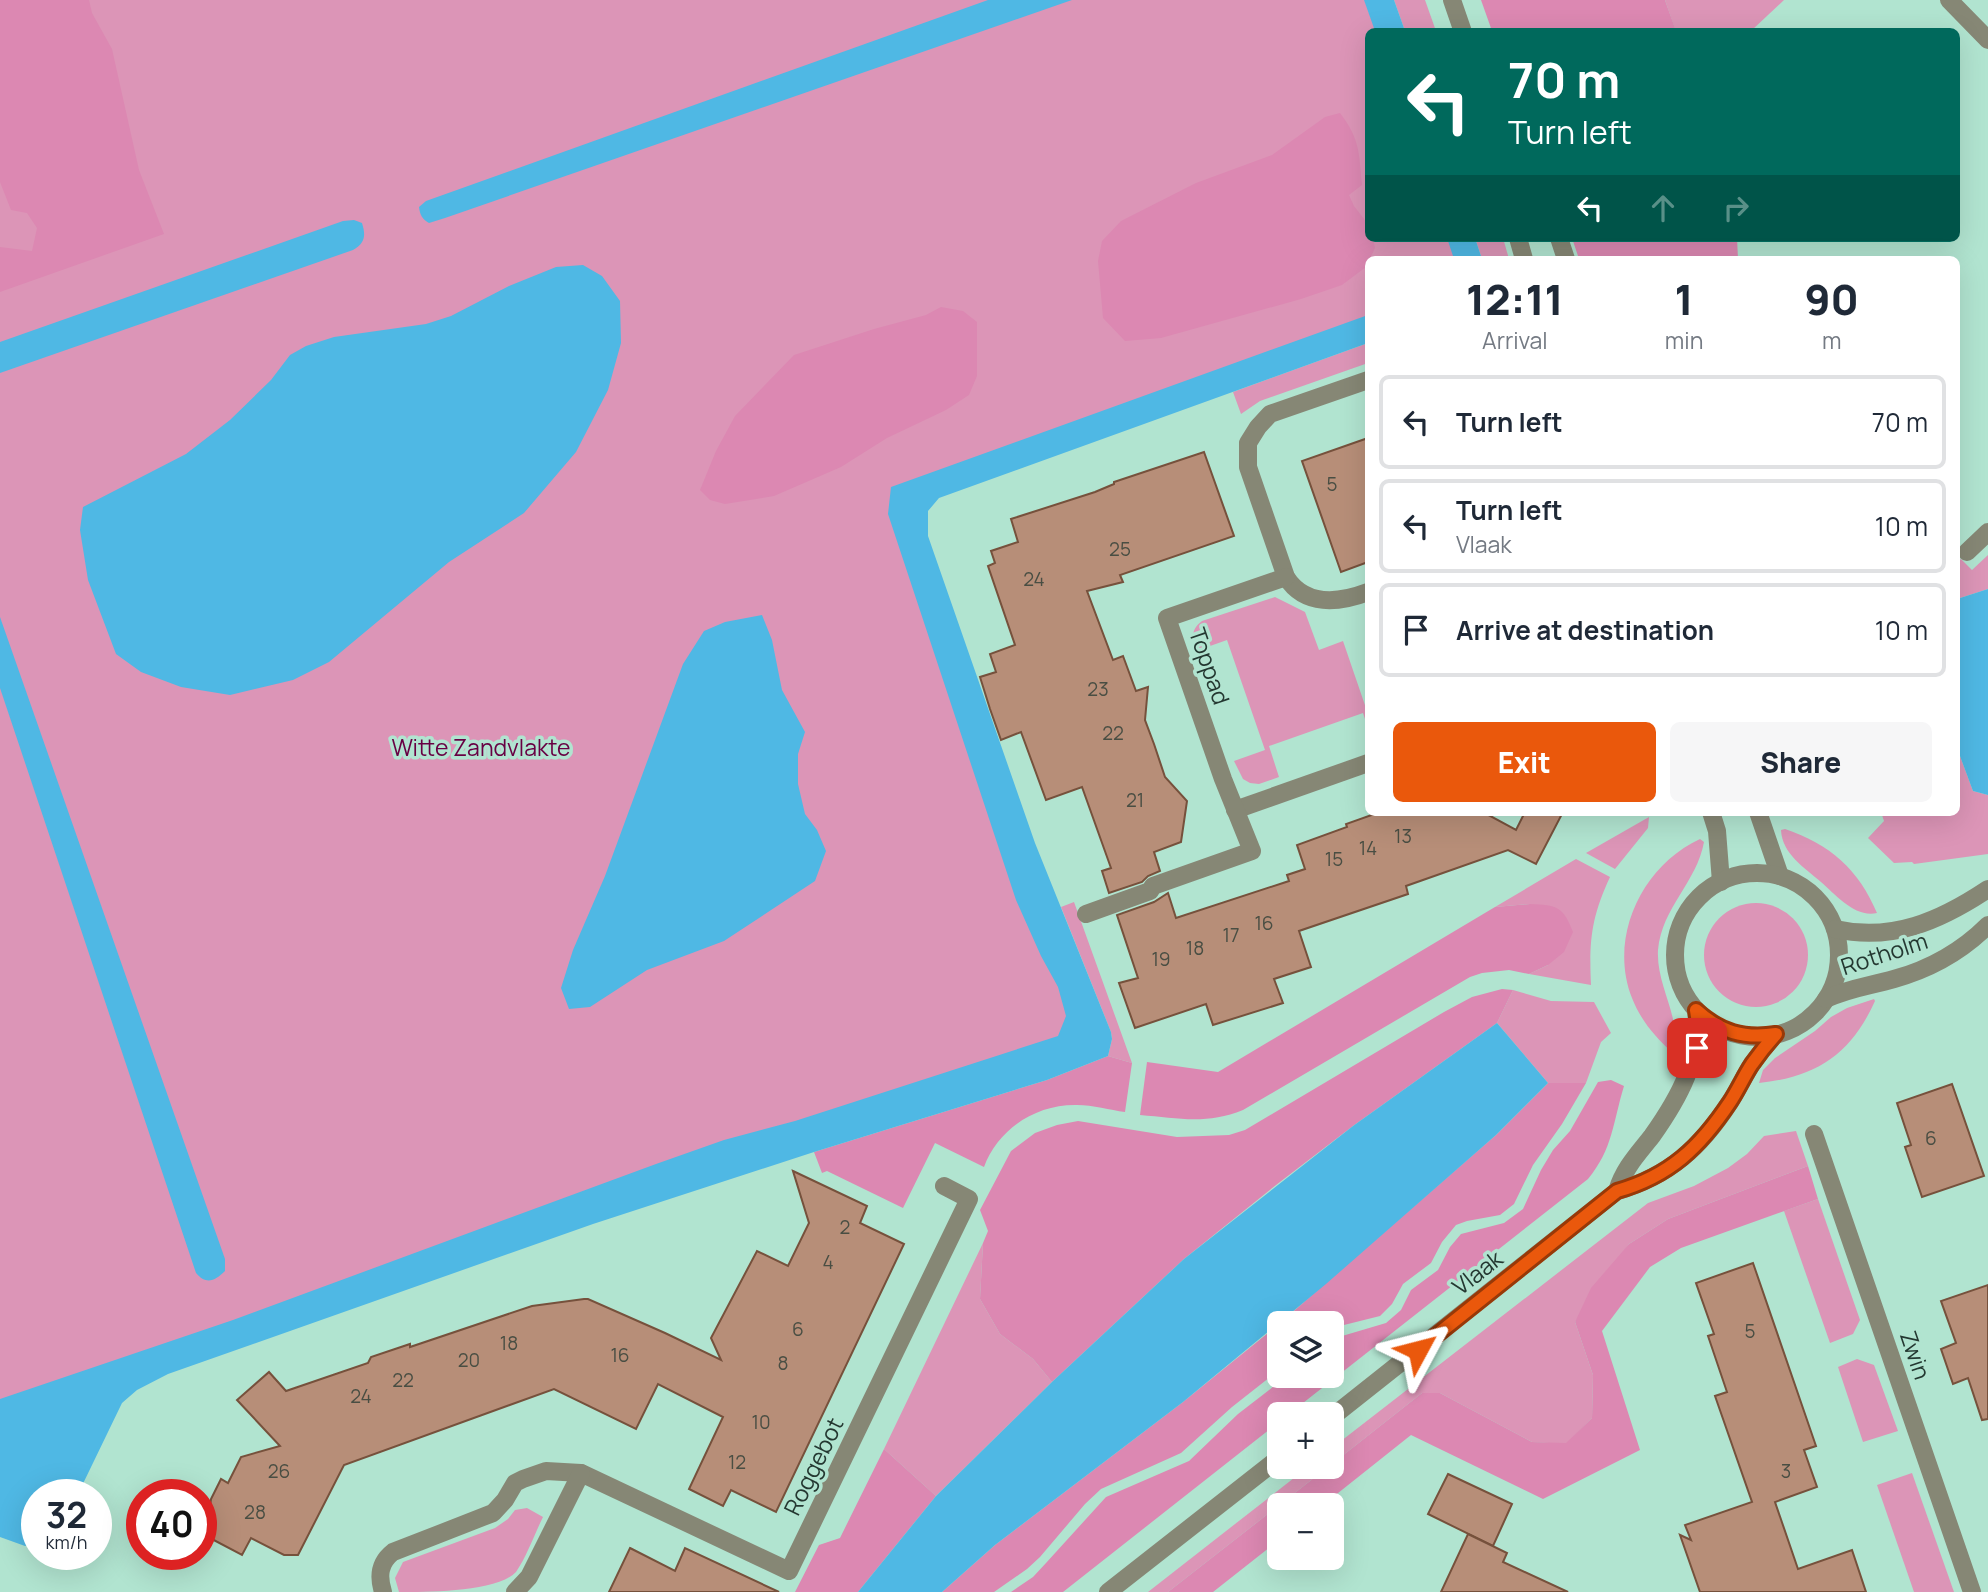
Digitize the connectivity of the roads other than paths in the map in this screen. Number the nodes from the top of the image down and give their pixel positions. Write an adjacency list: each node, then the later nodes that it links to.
1 (1452, 0): 3 (street)
2 (1949, 0): 4 (street)
3 (1462, 28)
4 (1988, 40)
5 (1365, 381): 8 (street)
6 (1988, 532): 7 (street)
7 (1967, 552)
8 (1286, 577): 9 (street); 11 (street, Toppad)
9 (1365, 593)
10 (1365, 764): 11 (street)
11 (1234, 810): 17 (street, Toppad)
12 (1712, 816): 15 (street)
13 (1759, 816): 14 (street)
14 (1780, 876): 15 (street); 19 (street)
15 (1721, 882): 21 (street)
16 (1988, 889): 19 (street, Rotholm)
17 (1086, 914)
18 (1988, 925): 20 (street, Rotholm)
19 (1835, 929): 20 (street)
20 (1826, 999): 22 (street)
21 (1696, 1010): 22 (street); 25 (street, Vlaak)
22 (1776, 1034): 25 (street, Vlaak)
23 (1814, 1133): 32 (street, Zwin)
24 (944, 1186): 28 (street, Roggebot)
25 (1617, 1191): 26 (street, Vlaak)
26 (1344, 1407)
27 (1267, 1467): 31 (street)
28 (580, 1473): 29 (street, Roggebot); 30 (street)
29 (383, 1592)
30 (514, 1592)
31 (1108, 1592)
32 (1972, 1592)

